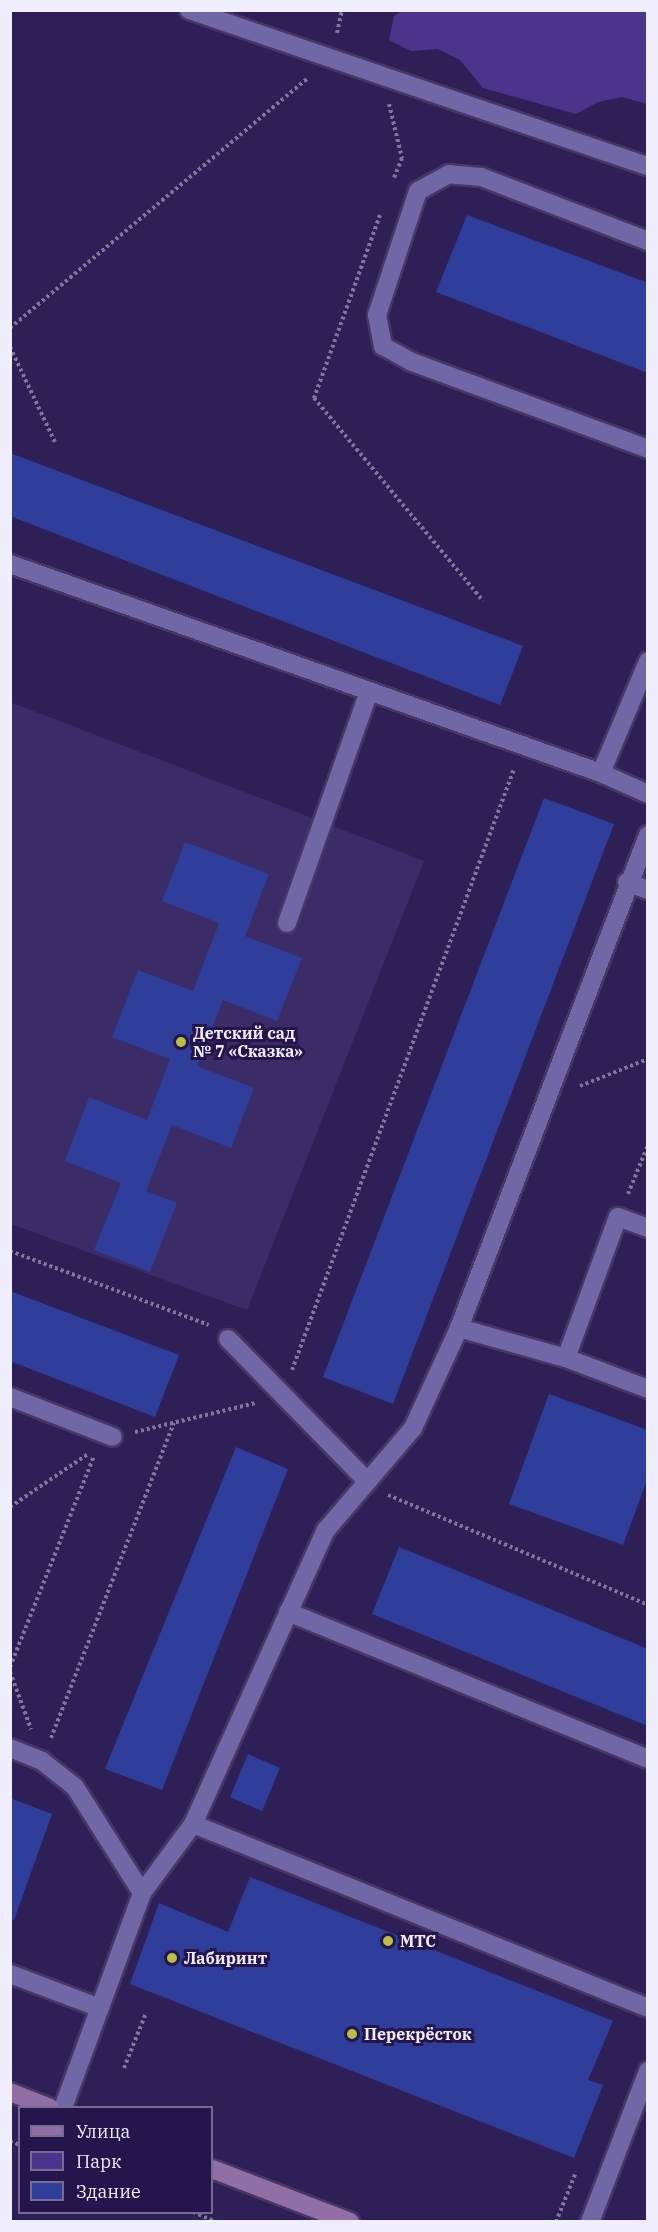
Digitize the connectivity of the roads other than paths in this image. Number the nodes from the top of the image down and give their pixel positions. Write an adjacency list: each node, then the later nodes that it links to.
1 (189, 10): 2 (lane)
2 (648, 166)
3 (648, 241): 4 (lane)
4 (648, 449)
5 (10, 564): 7 (lane)
6 (648, 661): 8 (lane)
7 (369, 692): 8 (lane); 13 (lane)
8 (601, 772): 9 (lane)
9 (648, 794)
10 (648, 835): 11 (lane)
11 (627, 882): 12 (lane); 15 (lane)
12 (648, 890)
13 (287, 923)
14 (648, 1228): 17 (lane)
15 (459, 1328): 17 (lane); 21 (lane)
16 (228, 1339): 21 (lane)
17 (566, 1358): 18 (lane)
18 (648, 1389)
19 (10, 1397): 20 (lane)
20 (113, 1437)
21 (368, 1481): 22 (lane)
22 (288, 1612): 24 (lane); 25 (lane)
23 (10, 1748): 26 (lane)
24 (648, 1759)
25 (193, 1824): 26 (lane); 29 (lane)
26 (142, 1893): 28 (lane)
27 (10, 1974): 28 (lane)
28 (100, 2008): 33 (lane)
29 (648, 2008)
30 (648, 2071): 36 (lane)
31 (10, 2092): 32 (main road)
32 (45, 2106)
33 (64, 2106)
34 (213, 2169): 35 (main road)
35 (327, 2217): 37 (main road)
36 (593, 2221)
37 (350, 2222)

